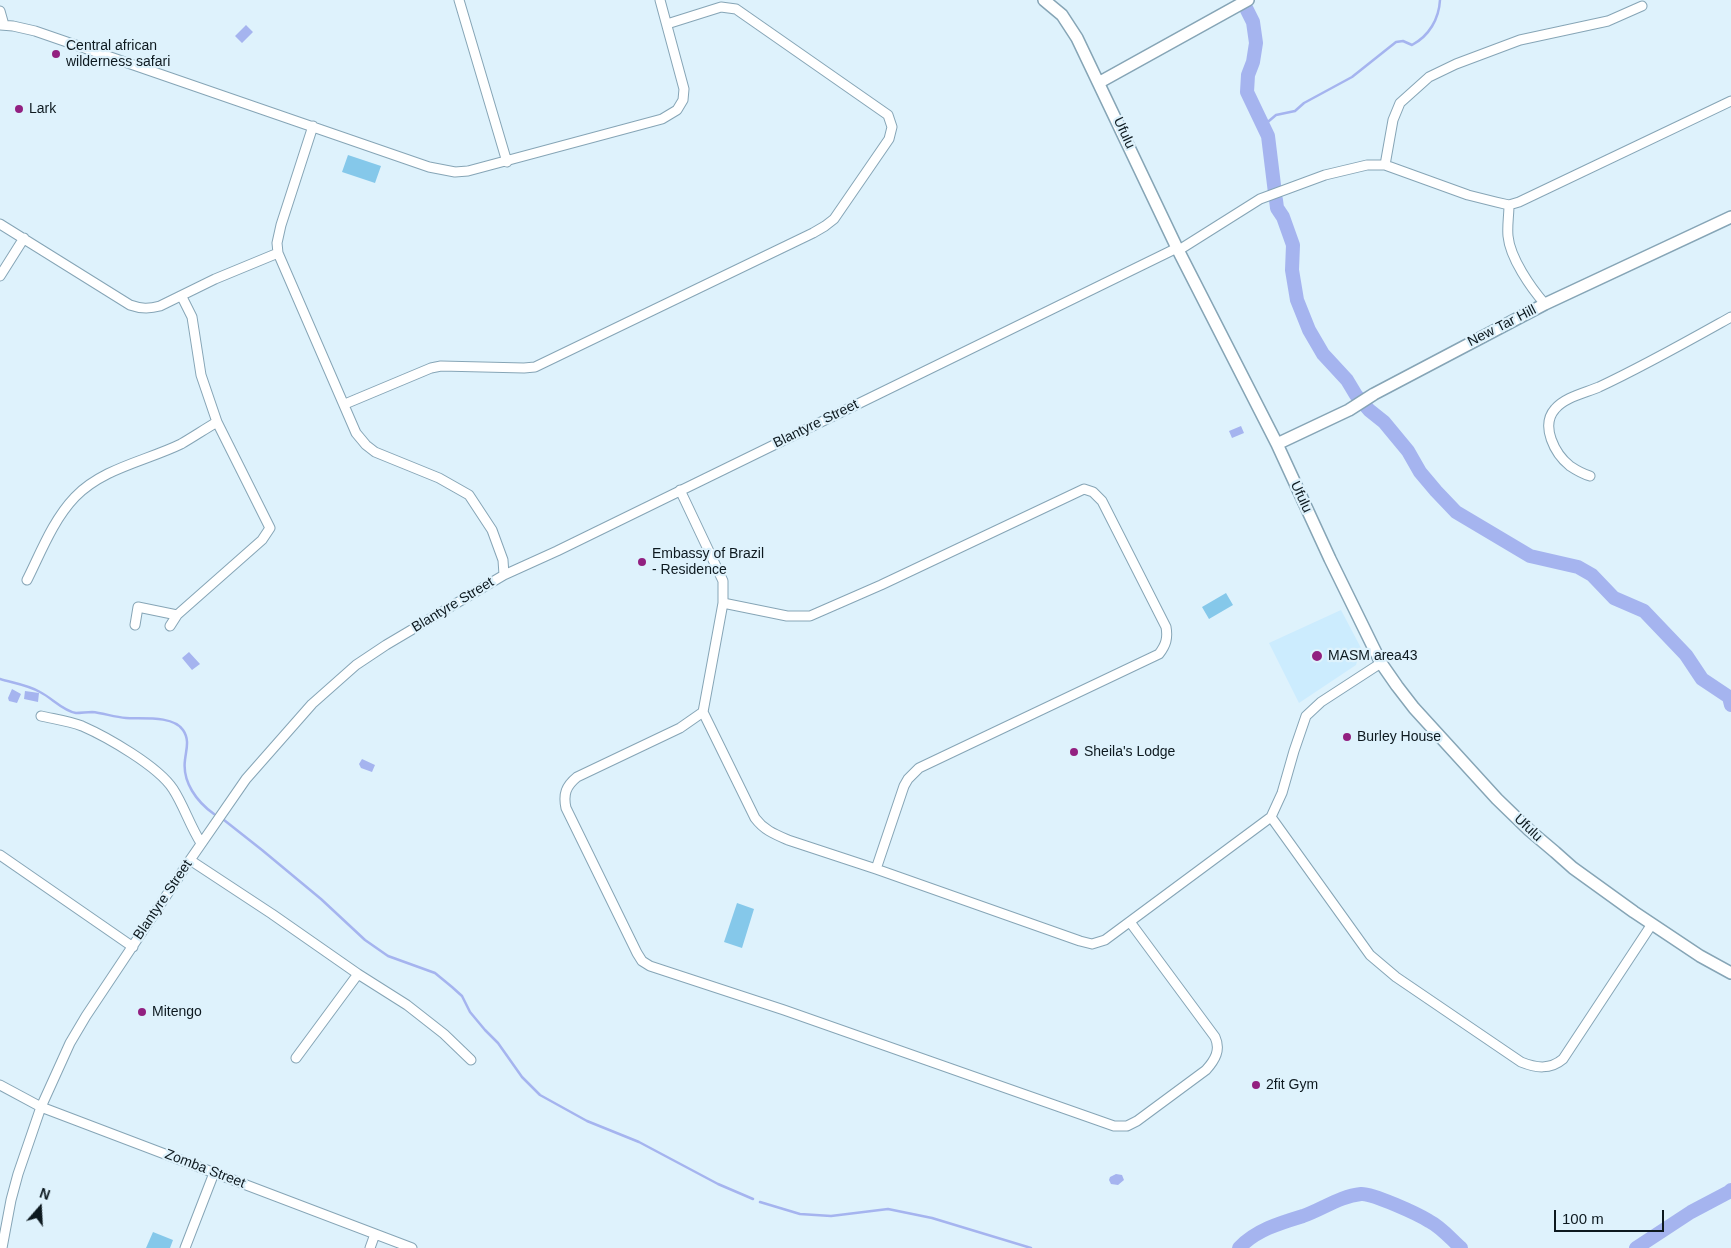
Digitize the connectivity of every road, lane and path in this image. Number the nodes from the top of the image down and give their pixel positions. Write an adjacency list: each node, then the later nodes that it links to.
1 (459, 0): 12 (street)
2 (660, 0): 7 (street)
3 (1044, 0): 9 (street, Ufulu)
4 (1248, 0): 9 (street)
5 (1642, 6): 13 (street)
6 (0, 11): 8 (street)
7 (667, 24): 12 (street); 24 (street)
8 (2, 25): 11 (street)
9 (1100, 82): 18 (street, Ufulu)
10 (1731, 101): 14 (street)
11 (313, 126): 12 (street); 19 (street)
12 (507, 162)
13 (1385, 165): 14 (street); 18 (street, Blantyre Street)
14 (1510, 205): 22 (street)
15 (1731, 217): 22 (street, New Tar Hill)
16 (0, 224): 17 (street)
17 (24, 238): 20 (street); 21 (street)
18 (1178, 249): 26 (street, Ufulu); 28 (street, Blantyre Street)
19 (278, 253): 21 (street); 24 (street)
20 (0, 276)
21 (182, 296): 25 (street)
22 (1545, 304): 26 (street, New Tar Hill)
23 (1731, 317): 27 (street)
24 (345, 404): 29 (street)
25 (217, 422): 30 (street); 32 (street)
26 (1277, 444): 35 (street, Ufulu)
27 (1590, 476)
28 (680, 490): 29 (street, Blantyre Street); 31 (street)
29 (504, 575): 39 (street, Blantyre Street)
30 (27, 580)
31 (723, 603): 36 (street); 42 (street)
32 (177, 615): 33 (street); 34 (street)
33 (136, 625)
34 (170, 626)
35 (1382, 663): 38 (street); 44 (street, Ufulu)
36 (704, 712): 42 (street); 43 (street)
37 (41, 716): 39 (street)
38 (1271, 817): 43 (street); 44 (street)
39 (201, 843): 41 (street, Blantyre Street)
40 (0, 855): 45 (street)
41 (190, 860): 45 (street, Blantyre Street); 47 (street)
42 (876, 869): 43 (street)
43 (1130, 922)
44 (1652, 924): 46 (street, Ufulu)
45 (133, 946): 51 (street, Blantyre Street)
46 (1731, 973)
47 (358, 974): 48 (street); 49 (street)
48 (296, 1058)
49 (471, 1060)
50 (0, 1085): 51 (street, Zomba Street)
51 (41, 1107): 52 (street, Zomba Street); 54 (street, Blantyre Street)
52 (214, 1173): 53 (street, Zomba Street); 55 (street)
53 (375, 1234): 56 (street); 57 (street, Zomba Street)
54 (2, 1248)
55 (185, 1248)
56 (370, 1248)
57 (412, 1248)

